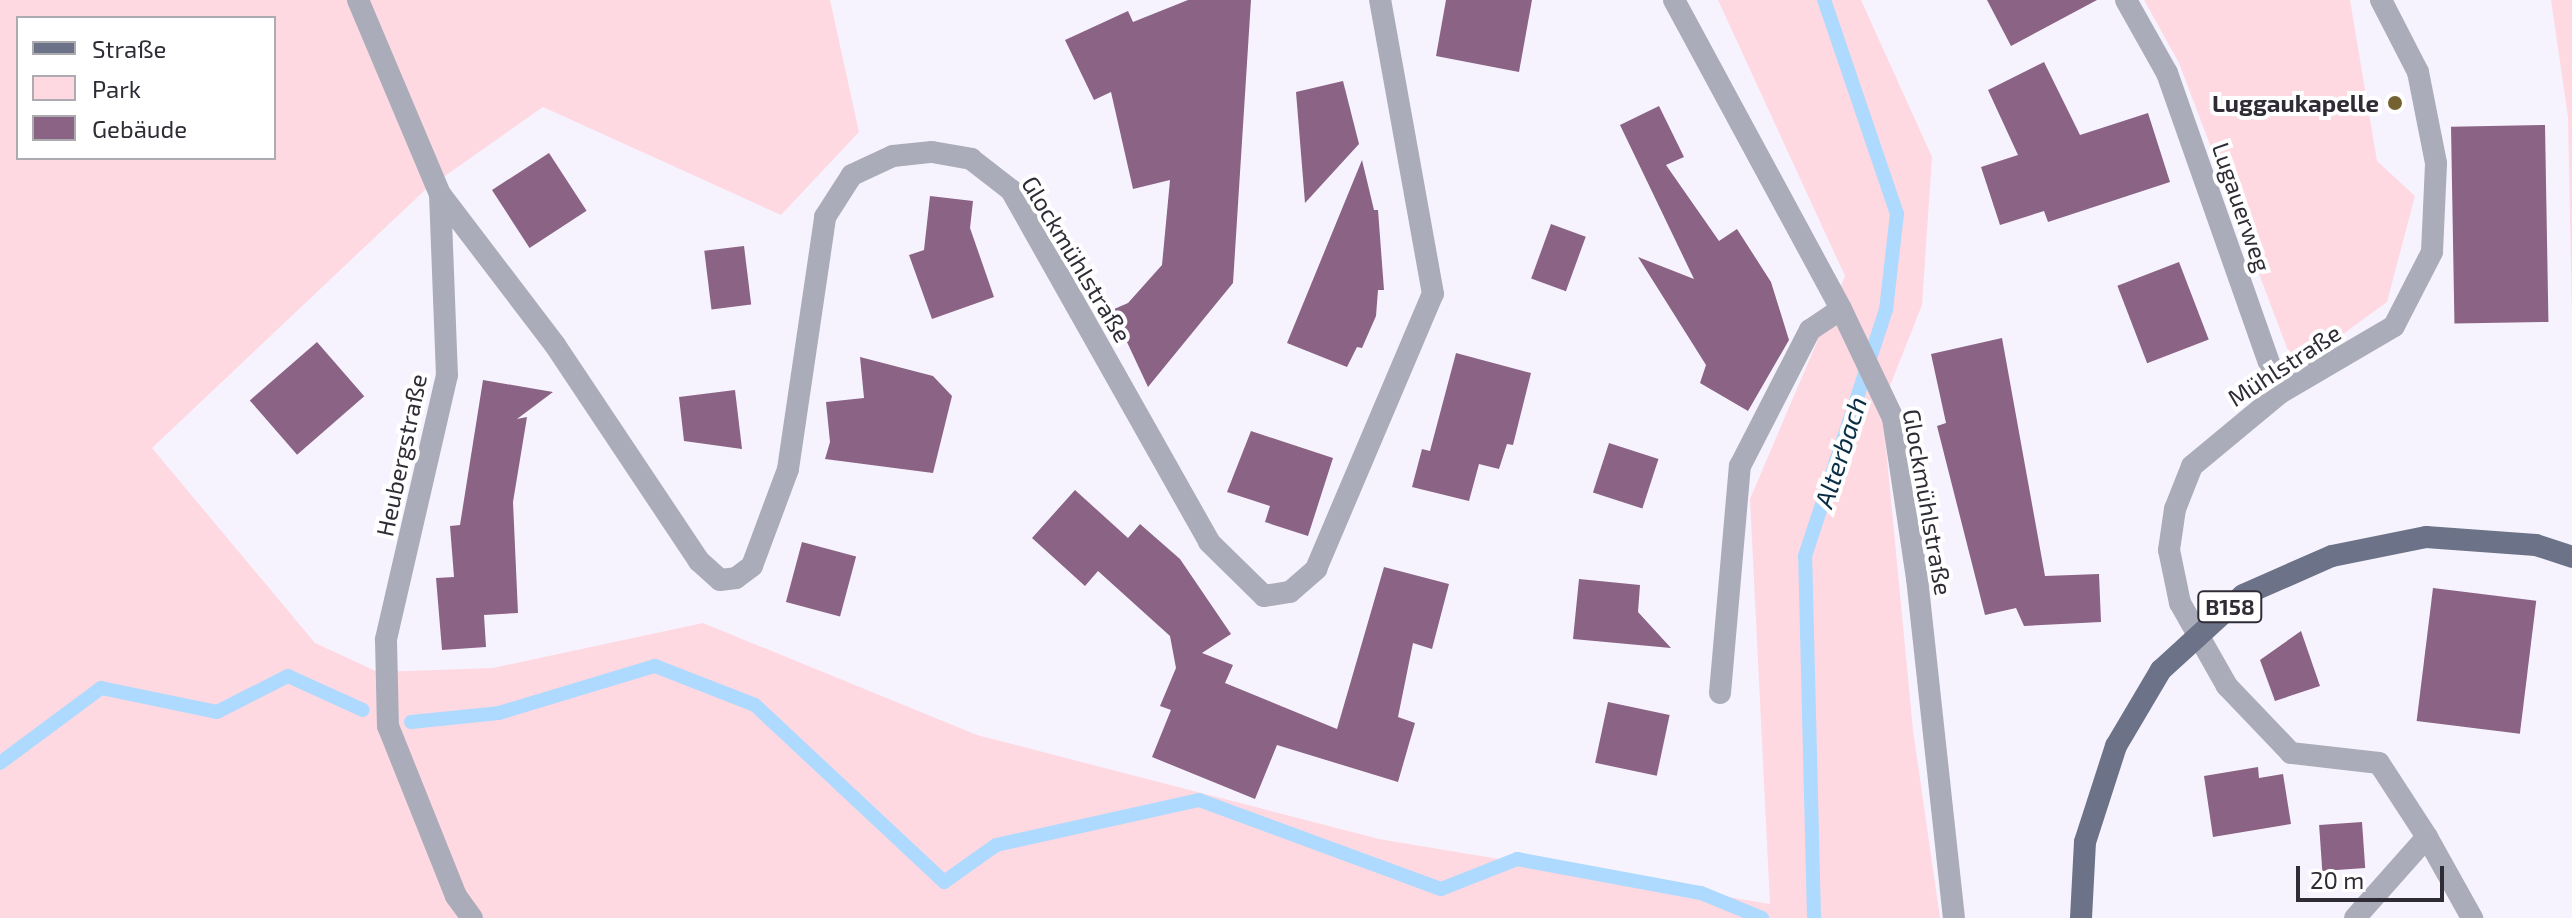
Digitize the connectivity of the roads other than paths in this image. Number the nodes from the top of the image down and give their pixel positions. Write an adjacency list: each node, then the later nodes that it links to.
1 (358, 0): 6 (street, Heubergstraße)
2 (1380, 0): 6 (street, Glockmühlstraße)
3 (1674, 0): 7 (street, Glockmühlstraße)
4 (2126, 0): 8 (street, Lugauerweg)
5 (2381, 0): 8 (street, Mühlstraße)
6 (440, 194): 13 (street, Heubergstraße)
7 (1841, 309): 11 (street); 14 (street, Glockmühlstraße)
8 (2280, 393): 10 (street, Mühlstraße)
9 (2572, 557): 10 (main road, B158)
10 (2197, 635): 12 (street, Mühlstraße); 15 (main road, B158)
11 (1720, 693)
12 (2427, 837): 16 (street); 17 (street)
13 (472, 918)
14 (1954, 918)
15 (2081, 918)
16 (2355, 918)
17 (2472, 918)

